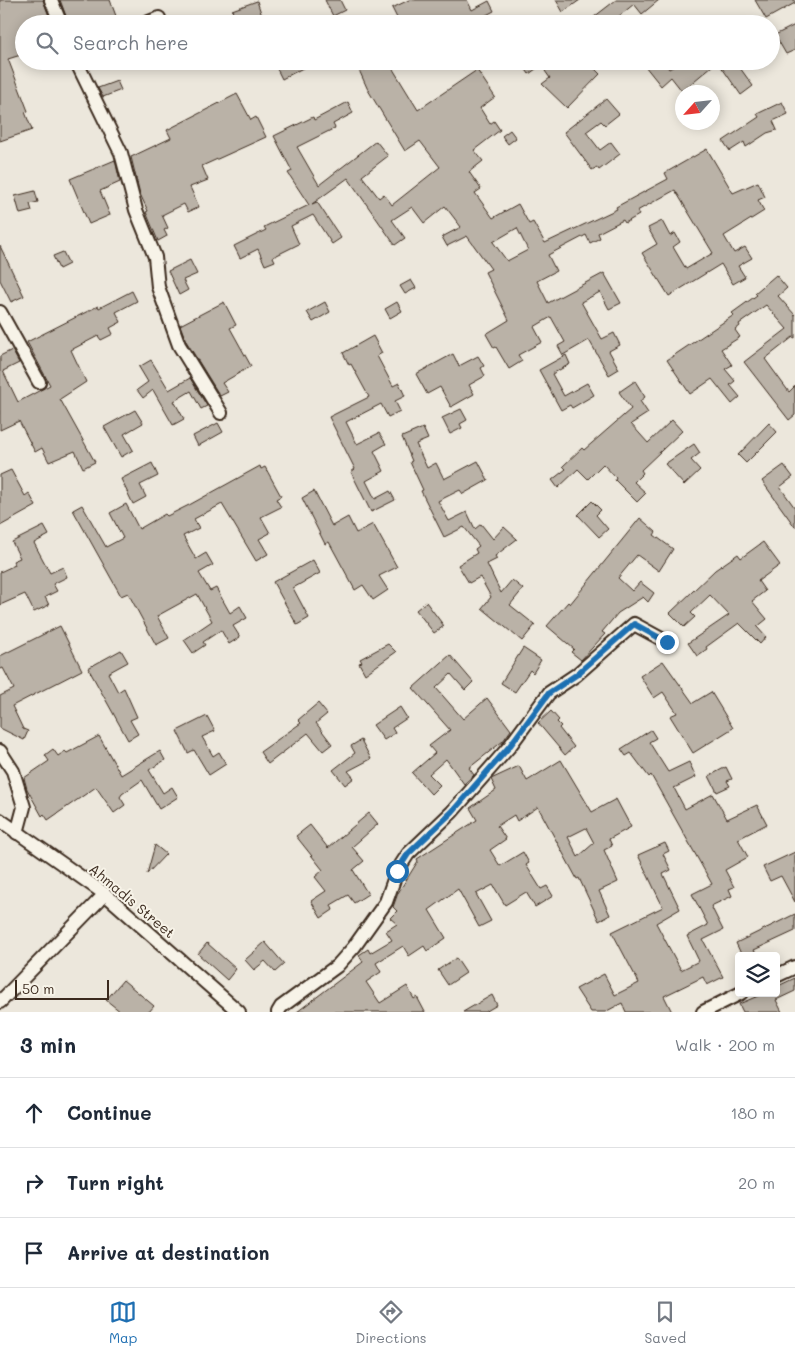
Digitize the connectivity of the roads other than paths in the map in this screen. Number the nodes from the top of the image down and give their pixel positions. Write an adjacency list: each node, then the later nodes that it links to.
1 (51, 0): 2 (street)
2 (57, 15)
3 (80, 70): 6 (street)
4 (0, 312): 5 (street)
5 (39, 382)
6 (221, 413)
7 (667, 642): 17 (street)
8 (0, 751): 10 (street)
9 (0, 820): 10 (street, Ahmadis Street)
10 (17, 833): 11 (street, Ahmadis Street)
11 (105, 894): 15 (street); 16 (street, Ahmadis Street)
12 (795, 967): 13 (street)
13 (780, 974)
14 (735, 996): 18 (street)
15 (0, 1002)
16 (239, 1012)
17 (278, 1012)
18 (703, 1012)

